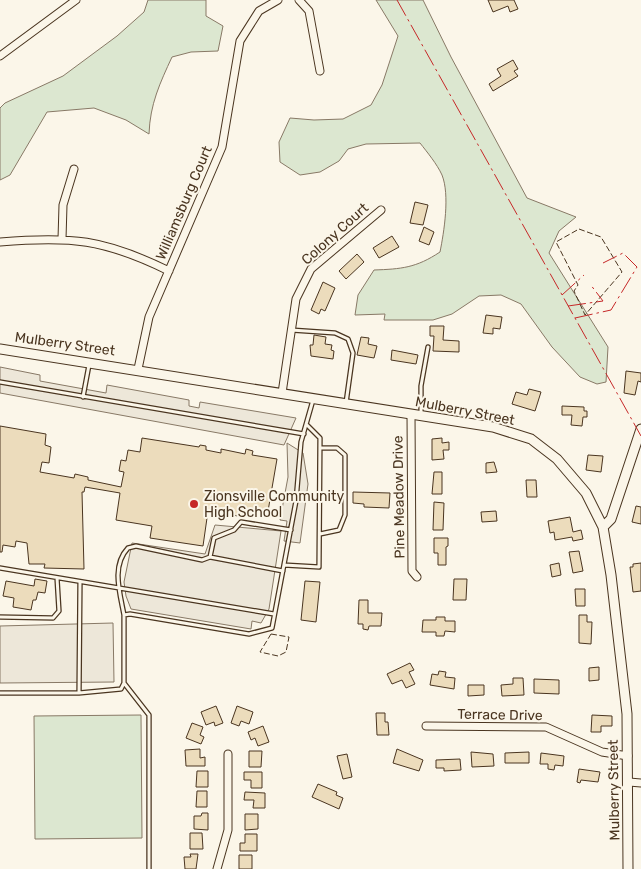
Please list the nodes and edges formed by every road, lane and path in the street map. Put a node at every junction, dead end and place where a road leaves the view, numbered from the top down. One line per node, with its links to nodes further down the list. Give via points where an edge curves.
1 (76, 0): 4 (street)
2 (278, 0): 10 (street, Williamsburg Court, via 259,12 240,41 222,147)
3 (300, 0): 5 (street, via 309,11)
4 (0, 56)
5 (320, 71)
6 (74, 169): 8 (street, via 64,200)
7 (380, 210): 11 (street, Colony Court, via 311,269 296,299)
8 (62, 239): 9 (street); 10 (street, via 112,247)
9 (0, 242)
10 (169, 271): 15 (street, Williamsburg Court, via 149,317)
11 (292, 330): 17 (street, Colony Court); 20 (lane, via 334,333 348,339 353,353)
12 (428, 347): 22 (lane, via 421,386)
13 (0, 348): 14 (street, Mulberry Street)
14 (89, 362): 15 (street, Mulberry Street); 18 (lane)
15 (138, 369): 17 (street, Mulberry Street)
16 (0, 382): 18 (lane)
17 (282, 393): 19 (street, Mulberry Street)
18 (83, 397): 25 (lane)
19 (314, 398): 20 (street, Mulberry Street); 23 (lane)
20 (346, 404): 21 (street, Mulberry Street)
21 (411, 414): 22 (street, Mulberry Street); 34 (street, Pine Meadow Drive, via 412,571)
22 (421, 416): 27 (street, Mulberry Street, via 493,427 530,439 558,459 579,482)
23 (307, 425): 25 (lane); 26 (lane, via 320,438)
24 (641, 430): 27 (street, via 611,519)
25 (304, 434): 28 (lane)
26 (320, 448): 29 (lane); 29 (lane, via 337,448 345,455 346,515 339,530)
27 (603, 527): 46 (street, Mulberry Street, via 623,673)
28 (290, 530): 30 (lane, via 241,522 234,530 214,538); 31 (lane)
29 (320, 534): 31 (lane, via 319,567)
30 (210, 557): 33 (lane); 37 (lane, via 202,560 136,546 128,548 120,558)
31 (284, 564): 33 (lane)
32 (0, 568): 35 (lane)
33 (283, 571): 38 (lane)
34 (417, 577)
35 (58, 578): 36 (lane); 40 (lane, via 59,611 53,618)
36 (80, 582): 37 (lane); 43 (lane)
37 (118, 588): 38 (lane); 39 (lane)
38 (274, 614): 39 (lane, via 272,628 249,634)
39 (124, 615): 41 (lane)
40 (0, 617)
41 (124, 683): 43 (lane, via 121,689); 49 (lane, via 149,715)
42 (0, 693): 43 (lane)
43 (79, 693)
44 (426, 726): 46 (street, Terrace Drive, via 546,727 602,752)
45 (228, 754): 50 (street, via 228,830)
46 (628, 756): 47 (street, Mulberry Street)
47 (628, 782): 48 (street); 51 (street, Mulberry Street)
48 (641, 783)
49 (149, 869)
50 (217, 869)
51 (628, 869)

